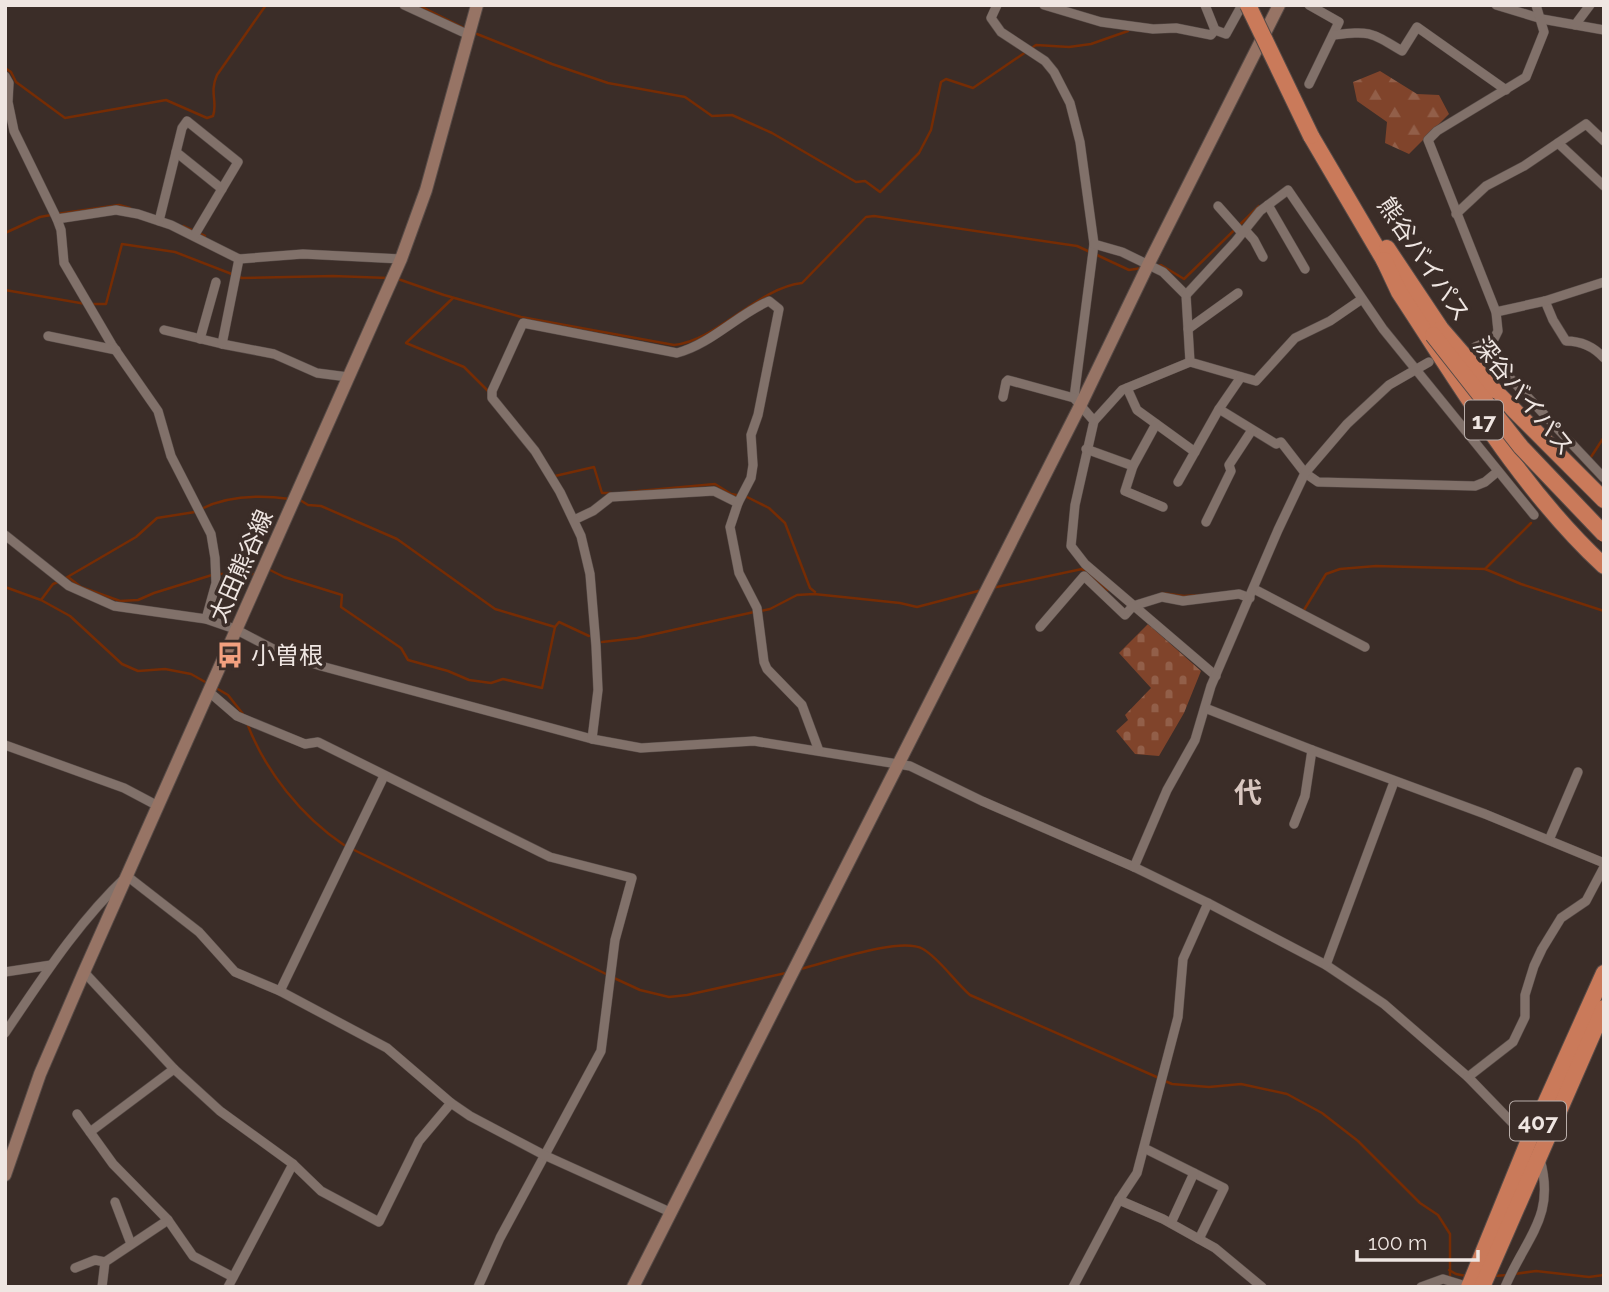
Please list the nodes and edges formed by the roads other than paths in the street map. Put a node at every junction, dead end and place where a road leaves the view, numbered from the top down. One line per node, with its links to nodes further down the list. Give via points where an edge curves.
1 (404, 5): 18 (street)
2 (477, 5): 18 (street, 太田熊谷線)
3 (997, 5): 36 (street, via 991,18 1002,32 1045,61 1070,103)
4 (1044, 5): 16 (street, via 1127,26 1211,35)
5 (1205, 5): 16 (street)
6 (1241, 5): 16 (street, via 1226,34)
7 (1248, 5): 23 (highway, 熊谷バイパス / 17, bridge)
8 (1259, 5): 23 (highway, 熊谷バイパス / 17)
9 (1279, 5): 41 (street)
10 (1309, 5): 19 (street, via 1339,22)
11 (1496, 5): 14 (street)
12 (1536, 5): 14 (street)
13 (1590, 5): 15 (street)
14 (1542, 19): 15 (street); 22 (street, via 1544,32 1526,77)
15 (1575, 25): 17 (street)
16 (1215, 30)
17 (1604, 30)
18 (470, 35): 39 (street, 太田熊谷線)
19 (1333, 35): 21 (street); 22 (street, via 1373,33 1402,51 1417,27)
20 (5, 76): 32 (street, via 14,131)
21 (1309, 84)
22 (1506, 90): 31 (street, via 1428,140)
23 (1315, 134): 40 (highway, 熊谷バイパス / 17); 52 (highway, 熊谷バイパス / 17)
24 (1604, 141): 25 (street, via 1586,124)
25 (1558, 144): 27 (street); 31 (street, via 1486,186)
26 (176, 152): 28 (street); 28 (street, via 187,121 238,162); 33 (street)
27 (1604, 186)
28 (222, 189): 35 (street)
29 (1268, 205): 34 (street); 42 (street); 47 (street, via 1288,190)
30 (1217, 206): 34 (street)
31 (1456, 214): 49 (street)
32 (55, 216): 33 (street, via 116,210); 56 (street, via 64,263)
33 (159, 221): 35 (street)
34 (1243, 231): 37 (street); 46 (street)
35 (194, 236): 38 (street)
36 (1094, 246): 41 (street); 65 (street)
37 (1263, 257)
38 (239, 259): 39 (street, via 303,254); 55 (street)
39 (401, 260): 61 (street, 太田熊谷線)
40 (1384, 260): 52 (highway, 熊谷バイパス / 17); 86 (highway, 17, via 1398,292 1520,473)
41 (1152, 266): 46 (street); 65 (street)
42 (1305, 269)
43 (215, 282): 54 (street)
44 (1604, 282): 48 (street)
45 (1238, 293): 50 (street)
46 (1185, 295): 50 (street)
47 (1362, 299): 60 (street); 62 (street, via 1295,338 1256,381)
48 (1545, 301): 49 (street); 57 (street, via 1566,341 1587,345)
49 (1496, 312): 75 (street, via 1494,339 1479,345)
50 (1188, 329): 58 (street)
51 (164, 330): 54 (street)
52 (1437, 332): 77 (highway, 熊谷バイパス / 17, bridge); 82 (highway, 深谷バイパス / 17, bridge, via 1528,440); 84 (highway, 深谷バイパス / 17, bridge, via 1521,447)
53 (48, 336): 56 (street)
54 (200, 339): 55 (street)
55 (222, 344): 61 (street, via 274,354 317,373)
56 (116, 350): 89 (street, via 158,411 172,456 211,534 216,580)
57 (1604, 358)
58 (1190, 362): 62 (street); 63 (street)
59 (1429, 362): 60 (street)
60 (1415, 368): 73 (street); 74 (street, via 1347,424)
61 (348, 377): 91 (street, 太田熊谷線)
62 (1241, 377): 66 (street)
63 (1127, 388): 67 (street); 68 (street, via 1137,410)
64 (1003, 397): 65 (street, via 1008,380)
65 (1077, 401): 67 (street); 100 (street)
66 (1219, 408): 69 (street); 71 (street)
67 (1094, 421): 70 (street)
68 (1156, 424): 71 (street); 72 (street)
69 (1252, 430): 74 (street, via 1276,444 1281,442); 83 (street, via 1228,465 1230,471)
70 (1086, 449): 72 (street); 88 (street, via 1072,546 1085,564)
71 (1195, 452): 76 (street)
72 (1133, 466): 79 (street, via 1125,491)
73 (1497, 471): 74 (street, via 1475,486 1318,482); 80 (street)
74 (1306, 473): 87 (street)
75 (1604, 478)
76 (1178, 482)
77 (1604, 500)
78 (739, 502): 81 (street, via 714,491 611,497); 81 (street, via 751,478 751,435 779,309 769,301 692,349 677,352 523,323 492,395 535,451); 99 (street, via 730,527 739,573 757,611 764,662 802,705)
79 (1163, 507)
80 (1534, 515)
81 (574, 520): 96 (street, via 590,574 597,646)
82 (1604, 520)
83 (1206, 522)
84 (1604, 534)
85 (5, 536): 89 (street, via 87,596 114,606)
86 (1604, 566)
87 (1253, 592): 88 (street, via 1183,601 1162,597); 92 (street); 93 (street)
88 (1133, 606): 90 (street, via 1125,615 1084,576); 93 (street)
89 (206, 619): 91 (street)
90 (1040, 626)
91 (235, 629): 94 (street, 太田熊谷線); 96 (street, via 321,666)
92 (1365, 647)
93 (1216, 676): 95 (street)
94 (209, 687): 102 (street, via 237,716 304,744 318,742); 104 (street, 太田熊谷線)
95 (1205, 708): 98 (street); 108 (street, via 1195,740)
96 (593, 739): 99 (street, via 640,748 754,741)
97 (5, 745): 104 (street, via 124,788)
98 (1312, 750): 103 (street); 105 (street, via 1305,796)
99 (820, 751): 100 (street)
100 (897, 766): 108 (street, via 934,776); 133 (street)
101 (1578, 772): 106 (street)
102 (384, 776): 116 (street); 126 (street, via 550,857 632,878 615,940 601,1051)
103 (1394, 782): 106 (street); 112 (street)
104 (158, 806): 109 (street, 太田熊谷線)
105 (1294, 824)
106 (1549, 840): 107 (street)
107 (1604, 865): 120 (street, via 1586,901 1561,918 1542,949 1525,995 1525,1017 1513,1042)
108 (1133, 867): 110 (street)
109 (127, 876): 111 (street, via 98,903); 114 (street, 太田熊谷線); 116 (street, via 199,932 235,972)
110 (1208, 903): 112 (street); 125 (street, via 1183,959 1178,1017)
111 (51, 965): 113 (street); 118 (street)
112 (1326, 965): 120 (street, via 1384,1004)
113 (5, 972)
114 (84, 972): 119 (street); 130 (street, 太田熊谷線, via 40,1074)
115 (1604, 973): 124 (highway, 407)
116 (280, 991): 121 (street, via 387,1048)
117 (1604, 1009): 127 (highway, 407)
118 (5, 1033)
119 (174, 1069): 123 (street); 128 (street, via 220,1111)
120 (1468, 1077): 124 (street)
121 (451, 1103): 126 (street); 128 (street, via 419,1142 380,1222 321,1191)
122 (77, 1114): 123 (street)
123 (90, 1132): 134 (street, via 113,1164)
124 (1529, 1140): 127 (street); 141 (highway, 407)
125 (1144, 1147): 129 (street); 131 (street, via 1137,1173)
126 (544, 1155): 133 (street); 145 (street)
127 (1539, 1156): 141 (highway, 407); 142 (street, via 1545,1174 1542,1217)
128 (293, 1164): 140 (street)
129 (1194, 1174): 135 (street); 136 (street, via 1224,1188)
130 (5, 1175)
131 (1119, 1200): 135 (street); 147 (street)
132 (115, 1202): 137 (street)
133 (670, 1212): 146 (street)
134 (167, 1220): 137 (street); 140 (street, via 193,1256)
135 (1171, 1223): 136 (street)
136 (1199, 1239): 148 (street)
137 (131, 1244): 138 (street)
138 (105, 1262): 139 (street, via 95,1260); 143 (street)
139 (75, 1268)
140 (233, 1277): 144 (street)
141 (1475, 1281): 142 (street); 149 (street, via 1437,1279)
142 (1507, 1284)
143 (102, 1287)
144 (228, 1287)
145 (478, 1287)
146 (633, 1287)
147 (1073, 1287)
148 (1262, 1287)
149 (1421, 1287)

